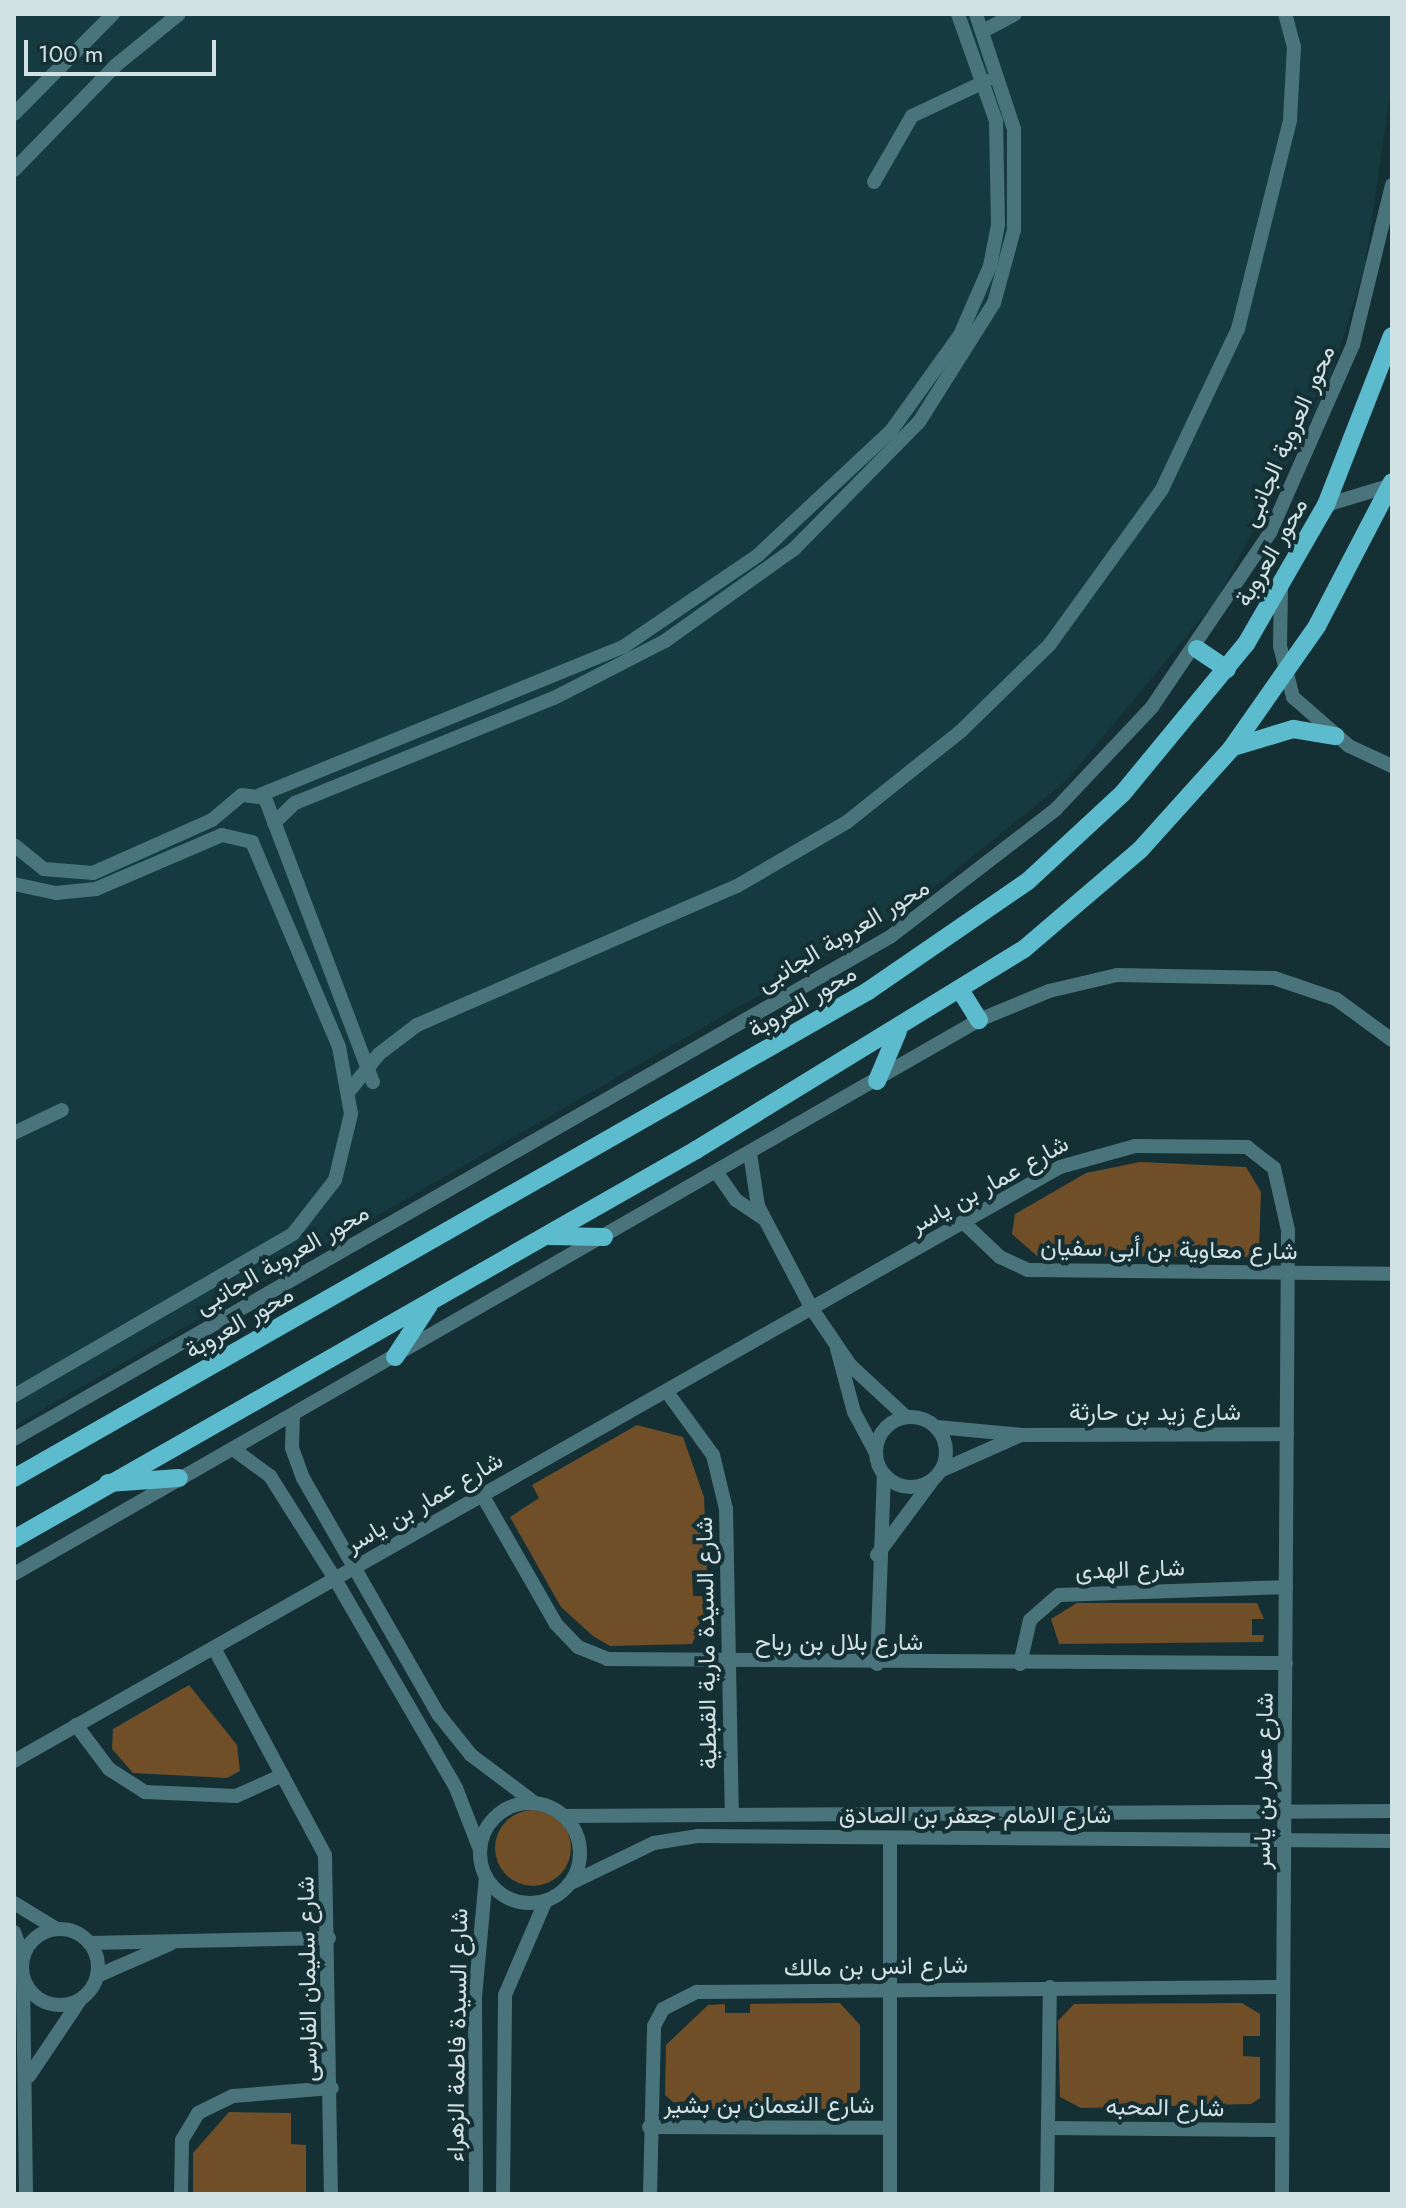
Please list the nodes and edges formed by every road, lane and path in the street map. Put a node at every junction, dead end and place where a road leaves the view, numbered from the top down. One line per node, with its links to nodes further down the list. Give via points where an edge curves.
1 (113, 14): 11 (street)
2 (179, 14): 12 (street, via 115,66)
3 (958, 14): 8 (street)
4 (976, 14): 7 (street)
5 (1015, 14): 7 (street)
6 (1285, 14): 37 (street, via 1294,59 1290,120 1238,329 1162,489 1050,644 899,784 793,855 659,921 467,999 417,1025)
7 (985, 30): 9 (street)
8 (986, 81): 10 (street); 13 (street, via 912,116)
9 (1008, 98): 10 (street); 19 (street, via 1017,209 994,303 919,422)
10 (992, 102): 18 (street, via 1000,204 990,266 972,311 891,431)
11 (14, 114)
12 (14, 170)
13 (874, 182)
14 (1392, 185): 21 (street, محور العروبة الجانبى, via 1372,281 1330,407 1270,533)
15 (1392, 336): 17 (main road, محور العروبة)
16 (1392, 484): 17 (street); 23 (main road)
17 (1326, 505): 20 (main road, محور العروبة)
18 (803, 517): 19 (street); 28 (street, via 722,583 623,647)
19 (816, 530): 29 (street, via 740,591 639,656 295,803)
20 (1281, 587): 22 (main road, محور العروبة); 23 (street)
21 (1197, 649): 22 (main road); 62 (street, محور العروبة الجانبى, via 1056,809 890,937)
22 (1227, 669): 67 (main road, محور العروبة, via 1076,838 923,957)
23 (1284, 678): 24 (street, via 1305,713); 25 (main road)
24 (1335, 736): 25 (main road, via 1293,729); 26 (street)
25 (1231, 749): 32 (main road, via 1084,901)
26 (1384, 765): 27 (street)
27 (1392, 779)
28 (260, 795): 29 (street); 30 (street, via 242,795 212,820 93,873 44,869)
29 (274, 823): 37 (street)
30 (14, 845)
31 (14, 884): 40 (street, via 56,893 96,889 222,835 252,842 328,1020)
32 (962, 993): 33 (main road); 35 (main road)
33 (979, 1020): 34 (street, via 1093,979 1224,974 1301,984); 38 (street)
34 (1385, 1023): 36 (street)
35 (898, 1031): 38 (main road); 47 (main road)
36 (1392, 1040)
37 (367, 1065): 39 (street); 40 (street)
38 (877, 1081): 43 (street)
39 (373, 1082)
40 (350, 1090): 56 (street, via 341,1165 293,1234)
41 (62, 1110): 42 (street)
42 (14, 1133)
43 (750, 1153): 44 (street); 45 (street)
44 (717, 1173): 45 (street, via 736,1200); 48 (street)
45 (764, 1219): 52 (street)
46 (963, 1222): 49 (street, شارع معاوية بن أبى سفيان, via 1000,1257 1028,1270); 49 (street, شارع عمار بن ياسر, via 1097,1152 1236,1144 1274,1168 1285,1202); 52 (street, شارع عمار بن ياسر)
47 (546, 1236): 48 (main road); 51 (main road)
48 (604, 1237): 54 (street)
49 (1290, 1272): 50 (street, شارع معاوية بن أبى سفيان); 60 (street, شارع عمار بن ياسر)
50 (1392, 1274)
51 (431, 1301): 54 (main road); 69 (main road)
52 (812, 1309): 53 (street); 55 (street, شارع عمار بن ياسر)
53 (836, 1345): 58 (street); 64 (street, via 850,1401)
54 (395, 1357): 57 (street)
55 (667, 1392): 70 (street, شارع عمار بن ياسر); 79 (street, شارع السيدة مارية القبطية, via 702,1434 719,1472)
56 (14, 1396)
57 (293, 1417): 63 (street); 73 (street, via 296,1463)
58 (906, 1417): 59 (street); 64 (street, via 884,1429)
59 (937, 1427): 61 (street, شارع زيد بن حارثة); 66 (street, via 946,1443)
60 (1287, 1434): 61 (street, شارع زيد بن حارثة); 76 (street, شارع عمار بن ياسر)
61 (1023, 1435): 66 (street, شارع زيد بن حارثة)
62 (14, 1439)
63 (233, 1449): 68 (street); 75 (street, via 270,1476)
64 (876, 1453): 65 (street)
65 (884, 1474): 66 (street, via 907,1487); 72 (street)
66 (937, 1475): 72 (street, شارع زيد بن حارثة)
67 (14, 1478)
68 (179, 1478): 69 (main road); 74 (street)
69 (106, 1483): 71 (main road)
70 (481, 1493): 73 (street, شارع عمار بن ياسر); 79 (street, شارع بلال بن رباح, via 556,1624 578,1647 607,1659)
71 (18, 1532)
72 (877, 1555): 80 (street)
73 (357, 1565): 75 (street, شارع عمار بن ياسر); 85 (street, via 454,1736)
74 (14, 1574)
75 (335, 1579): 77 (street, شارع عمار بن ياسر); 93 (street, via 456,1788)
76 (1286, 1587): 78 (street, شارع عمار بن ياسر); 81 (street, شارع الهدى, via 1059,1595 1030,1620)
77 (214, 1648): 82 (street, شارع عمار بن ياسر); 84 (street, شارع سليمان الفارسى)
78 (1286, 1663): 81 (street, شارع بلال بن رباح); 86 (street, شارع عمار بن ياسر)
79 (730, 1664): 80 (street, شارع بلال بن رباح); 88 (street, شارع السيدة مارية القبطية)
80 (877, 1664): 81 (street, شارع بلال بن رباح)
81 (1020, 1664)
82 (76, 1725): 83 (street, شارع عمار بن ياسر); 84 (street, via 109,1769 145,1792 236,1796)
83 (14, 1761)
84 (283, 1775): 100 (street, شارع سليمان الفارسى, via 325,1855)
85 (535, 1803): 89 (street); 93 (street, via 497,1815)
86 (1284, 1811): 87 (street, شارع الامام جعفر بن الصادق); 88 (street, شارع الامام جعفر بن الصادق); 90 (street, شارع عمار بن ياسر)
87 (1392, 1811)
88 (732, 1813): 89 (street, شارع الامام جعفر بن الصادق)
89 (564, 1816): 95 (street, via 579,1841)
90 (1284, 1835): 91 (street, شارع الامام جعفر بن الصادق); 92 (street, شارع الامام جعفر بن الصادق); 108 (street, شارع عمار بن ياسر)
91 (890, 1838): 95 (street, شارع الامام جعفر بن الصادق, via 673,1838); 106 (street)
92 (1392, 1841)
93 (480, 1850): 94 (street)
94 (486, 1877): 96 (street, via 512,1899); 119 (street, شارع السيدة فاطمة الزهراء, via 475,1997)
95 (569, 1884): 96 (street)
96 (546, 1900): 120 (street, شارع السيدة فاطمة الزهراء, via 505,1995)
97 (14, 1903): 98 (street)
98 (57, 1929): 101 (street); 103 (street, via 39,1935)
99 (14, 1932): 103 (street)
100 (329, 1938): 102 (street); 111 (street, شارع سليمان الفارسى)
101 (89, 1943): 102 (street); 105 (street)
102 (170, 1944): 105 (street)
103 (23, 1957): 104 (street)
104 (23, 1976): 109 (street, via 41,2000 61,2005); 110 (street)
105 (97, 1976): 109 (street)
106 (889, 1987): 107 (street, شارع انس بن مالك); 112 (street, شارع انس بن مالك, via 697,1992 676,1999 654,2026); 113 (street)
107 (1050, 1987): 108 (street, شارع انس بن مالك); 114 (street)
108 (1282, 1987): 115 (street, شارع عمار بن ياسر)
109 (80, 1999): 110 (street)
110 (29, 2076): 116 (street)
111 (332, 2088): 117 (street, via 233,2096 198,2113 182,2140); 118 (street, شارع سليمان الفارسى)
112 (649, 2127): 113 (street, شارع النعمان بن بشير); 121 (street, شارع انس بن مالك)
113 (889, 2128): 122 (street)
114 (1048, 2128): 115 (street, شارع المحبه); 123 (street)
115 (1281, 2130): 124 (street, شارع عمار بن ياسر)
116 (26, 2194)
117 (181, 2194)
118 (331, 2194)
119 (476, 2194)
120 (503, 2194)
121 (650, 2194)
122 (890, 2194)
123 (1047, 2194)
124 (1282, 2194)

